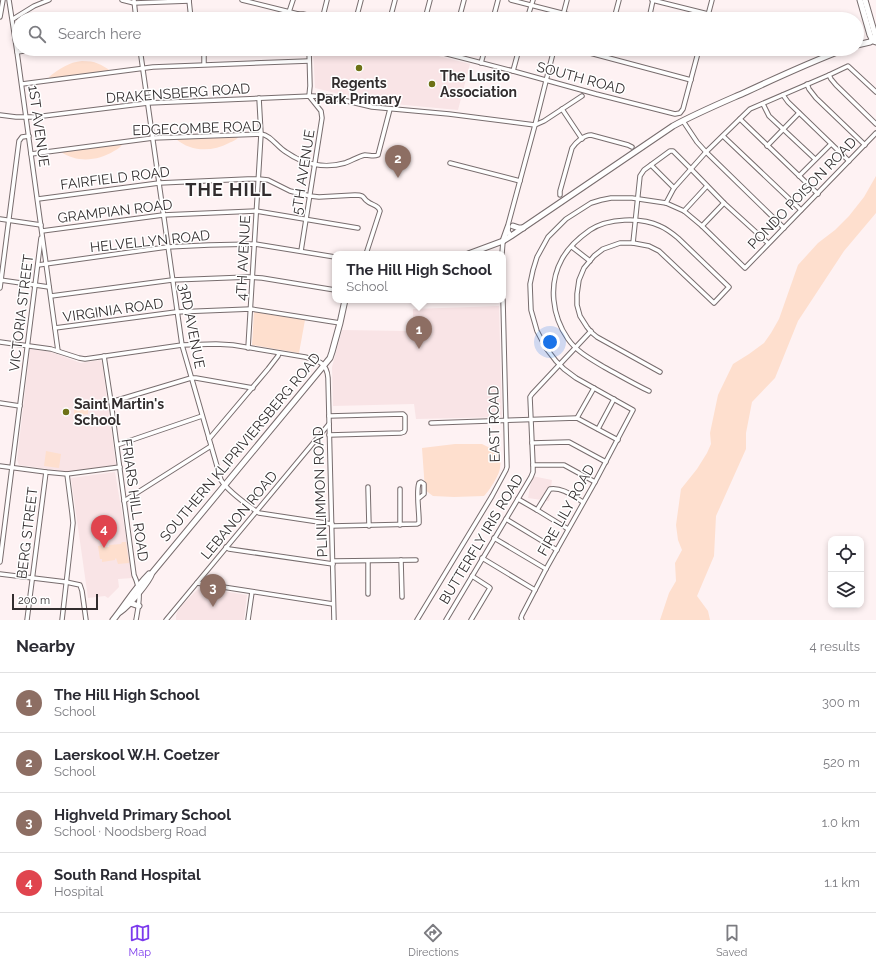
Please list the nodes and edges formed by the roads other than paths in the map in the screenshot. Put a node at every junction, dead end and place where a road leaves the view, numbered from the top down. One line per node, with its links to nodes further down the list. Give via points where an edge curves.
1 (2, 0): 44 (street)
2 (9, 0): 45 (street, 1ST AVENUE)
3 (49, 0): 25 (street)
4 (122, 0): 22 (street)
5 (189, 0): 22 (street); 27 (street)
6 (242, 0): 23 (street)
7 (293, 0): 28 (street)
8 (327, 0): 29 (street)
9 (361, 0): 30 (street)
10 (395, 0): 31 (street)
11 (430, 0): 32 (street)
12 (464, 0): 33 (street)
13 (498, 0): 34 (street)
14 (511, 0): 24 (street)
15 (532, 0): 24 (street)
16 (567, 0): 37 (street)
17 (619, 0): 38 (street)
18 (653, 0): 39 (street); 40 (street)
19 (712, 0): 41 (street)
20 (860, 0): 42 (street)
21 (866, 0): 48 (street)
22 (134, 2): 26 (street)
23 (258, 2): 28 (street)
24 (531, 5): 35 (street); 36 (street)
25 (24, 12)
26 (135, 12)
27 (190, 12)
28 (289, 12)
29 (324, 12)
30 (358, 12)
31 (392, 12)
32 (427, 12)
33 (460, 12)
34 (495, 12)
35 (529, 12)
36 (557, 12)
37 (564, 12)
38 (616, 12)
39 (650, 12)
40 (700, 12)
41 (709, 12)
42 (863, 12)
43 (864, 14): 46 (street)
44 (0, 17)
45 (12, 19)
46 (869, 31): 47 (street); 48 (street)
47 (864, 40)
48 (875, 40): 49 (street)
49 (864, 43)
50 (18, 56): 69 (street, 1ST AVENUE)
51 (141, 56): 64 (street, 3RD AVENUE)
52 (204, 56): 63 (street)
53 (309, 56): 61 (street)
54 (453, 56): 62 (street, SOUTH ROAD)
55 (483, 56): 62 (street)
56 (517, 56): 65 (street)
57 (552, 56): 68 (street)
58 (601, 56): 67 (street)
59 (697, 56): 67 (street)
60 (828, 56): 86 (street)
61 (309, 61): 63 (street); 71 (street)
62 (481, 63): 65 (street, SOUTH ROAD)
63 (204, 64): 64 (street)
64 (143, 68): 69 (street); 78 (street, 3RD AVENUE)
65 (513, 71): 68 (street, SOUTH ROAD)
66 (829, 76): 70 (street); 72 (street, via 848,66); 87 (street)
67 (691, 80): 68 (street, SOUTH ROAD, via 683,109 675,114)
68 (547, 81): 88 (street)
69 (22, 84): 84 (street, 1ST AVENUE)
70 (807, 84): 73 (street); 97 (street, via 816,98)
71 (310, 88): 74 (street, via 305,93); 76 (street)
72 (876, 92)
73 (783, 95): 79 (street); 82 (street)
74 (295, 96): 76 (street, DRAKENSBERG ROAD); 77 (street, DRAKENSBERG ROAD)
75 (582, 96): 81 (street)
76 (311, 97): 80 (street, via 330,97); 105 (street, 5TH AVENUE, via 322,114)
77 (260, 98): 78 (street, DRAKENSBERG ROAD); 91 (street, 4TH AVENUE)
78 (148, 103): 84 (street, DRAKENSBERG ROAD); 94 (street, 3RD AVENUE)
79 (763, 104): 85 (street, via 750,109); 89 (street, via 769,116)
80 (390, 109): 88 (street); 105 (street, EDGECOMBE ROAD, via 378,155 365,155 339,164)
81 (562, 109): 88 (street); 95 (street)
82 (799, 113): 89 (street); 96 (street)
83 (0, 115): 84 (street, DRAKENSBERG ROAD)
84 (26, 118): 92 (street, 1ST AVENUE)
85 (740, 119): 93 (street); 98 (street)
86 (683, 121): 100 (street); 133 (street)
87 (876, 124)
88 (535, 125): 110 (street)
89 (783, 129): 98 (street); 102 (street)
90 (876, 133): 97 (street, PONDO POISON ROAD)
91 (261, 134): 94 (street, EDGECOMBE ROAD); 105 (street, EDGECOMBE ROAD, via 294,157); 109 (street, 4TH AVENUE)
92 (29, 136): 101 (street, 1ST AVENUE); 127 (street, via 22,137 19,141)
93 (723, 136): 100 (street); 121 (street)
94 (153, 138): 101 (street, EDGECOMBE ROAD); 111 (street, 3RD AVENUE)
95 (582, 139): 99 (street, via 590,135); 115 (street, via 572,148)
96 (831, 144): 102 (street); 103 (street)
97 (865, 145): 103 (street, PONDO POISON ROAD)
98 (767, 146): 108 (street)
99 (632, 147)
100 (706, 152): 107 (street); 134 (street)
101 (31, 154): 118 (street, 1ST AVENUE)
102 (815, 160): 108 (street)
103 (849, 161): 114 (street, PONDO POISON ROAD)
104 (450, 162): 110 (street)
105 (315, 165): 116 (street, 5TH AVENUE)
106 (651, 165): 107 (street, via 670,151); 113 (street); 117 (street, via 640,176)
107 (691, 169): 112 (street); 113 (street)
108 (799, 176): 114 (street)
109 (259, 179): 111 (street, FAIRFIELD ROAD); 116 (street, FAIRFIELD ROAD); 122 (street, 4TH AVENUE)
110 (520, 181): 130 (street)
111 (159, 183): 118 (street, FAIRFIELD ROAD); 124 (street, 3RD AVENUE)
112 (707, 186): 120 (street); 123 (street)
113 (674, 188): 119 (street)
114 (818, 194): 121 (street, PONDO POISON ROAD)
115 (560, 195)
116 (310, 196): 126 (street, 5TH AVENUE); 144 (street, FAIRFIELD ROAD, via 355,195 378,207 380,211)
117 (637, 198): 119 (street); 128 (street); 174 (street, via 611,198 591,204 566,219 542,246 530,284 531,310 537,331)
118 (38, 199): 129 (street, 1ST AVENUE)
119 (666, 203): 123 (street)
120 (724, 203): 131 (street); 140 (street)
121 (801, 210): 134 (street, PONDO POISON ROAD)
122 (256, 211): 124 (street, GRAMPIAN ROAD); 126 (street, GRAMPIAN ROAD); 139 (street, 4TH AVENUE)
123 (684, 211): 131 (street)
124 (163, 215): 135 (street, GRAMPIAN ROAD); 142 (street, 3RD AVENUE)
125 (0, 219): 127 (street)
126 (306, 219): 132 (street, GRAMPIAN ROAD); 143 (street, 5TH AVENUE)
127 (8, 221): 129 (street); 152 (street)
128 (635, 221): 138 (street); 138 (street, via 647,222 670,232 729,287 714,303 659,251); 141 (street, via 608,223 591,230)
129 (41, 225): 135 (street, 1ST AVENUE)
130 (510, 226): 133 (street); 136 (street); 137 (street)
131 (702, 226): 140 (street, PONDO POISON ROAD, via 745,268)
132 (358, 228)
133 (523, 228): 136 (street)
134 (784, 228): 140 (street, PONDO POISON ROAD)
135 (42, 232): 149 (street, VICTORIA STREET); 150 (street, 1ST AVENUE)
136 (513, 235): 137 (street)
137 (503, 241): 145 (street); 146 (street)
138 (633, 243): 148 (street, via 620,243 603,249)
139 (255, 244): 142 (street, HELVELLYN ROAD); 143 (street, HELVELLYN ROAD); 151 (street, 4TH AVENUE)
140 (768, 244)
141 (572, 246): 148 (street); 169 (street, via 562,258 553,291 556,316 568,340)
142 (167, 247): 150 (street, HELVELLYN ROAD); 153 (street, 3RD AVENUE)
143 (301, 251): 147 (street, HELVELLYN ROAD)
144 (367, 251)
145 (476, 251)
146 (502, 251)
147 (332, 256)
148 (590, 261): 165 (street, via 579,280 577,305 580,316)
149 (38, 264): 150 (street, HELVELLYN ROAD); 154 (street, VICTORIA STREET)
150 (46, 264): 155 (street, 1ST AVENUE)
151 (252, 277): 153 (street); 157 (street); 161 (street, 4TH AVENUE)
152 (0, 280): 154 (street); 156 (street)
153 (172, 280): 158 (street); 162 (street, 3RD AVENUE)
154 (35, 286): 155 (street); 168 (street, VICTORIA STREET)
155 (49, 287): 158 (street, 1ST AVENUE)
156 (0, 288)
157 (332, 290)
158 (51, 296): 164 (street, 1ST AVENUE)
159 (345, 303): 163 (street, SOUTHERN KLIPRIVIERSBERG ROAD)
160 (503, 303): 189 (street, EAST ROAD)
161 (251, 309): 162 (street, VIRGINIA ROAD); 163 (street, VIRGINIA ROAD); 170 (street, 4TH AVENUE)
162 (176, 312): 164 (street, VIRGINIA ROAD); 167 (street, 3RD AVENUE)
163 (340, 323): 175 (street, SOUTHERN KLIPRIVIERSBERG ROAD, via 331,356)
164 (55, 328): 171 (street, 1ST AVENUE)
165 (591, 331): 169 (street, BUTTERFLY IRIS ROAD); 176 (street, via 597,337)
166 (0, 342): 168 (street)
167 (182, 345): 170 (street, via 216,344); 173 (street); 177 (street, 3RD AVENUE)
168 (28, 346): 171 (street); 184 (street, VICTORIA STREET)
169 (575, 347): 174 (street, BUTTERFLY IRIS ROAD); 180 (street, via 583,355)
170 (248, 348): 172 (street)
171 (58, 351): 173 (street, via 84,359)
172 (279, 353): 175 (street, via 316,359); 178 (street)
173 (104, 356): 182 (street, FRIARS HILL ROAD)
174 (559, 365): 179 (street); 188 (street, BUTTERFLY IRIS ROAD, via 530,397)
175 (324, 366): 186 (street, PLINLIMMON ROAD, via 328,373); 207 (street, SOUTHERN KLIPRIVIERSBERG ROAD)
176 (660, 372)
177 (191, 378): 178 (street); 182 (street); 185 (street, 3RD AVENUE)
178 (253, 388): 194 (street)
179 (594, 388): 181 (street); 187 (street)
180 (649, 391)
181 (614, 399): 192 (street); 195 (street, FIRE LILY ROAD, via 633,410)
182 (111, 402): 197 (street, FRIARS HILL ROAD)
183 (0, 403): 184 (street)
184 (20, 406): 202 (street, VICTORIA STREET)
185 (202, 416): 194 (street, 3RD AVENUE); 197 (street)
186 (329, 416): 191 (street, PLINLIMMON ROAD); 193 (street, via 403,414 405,430 401,433)
187 (577, 418): 188 (street); 192 (street)
188 (531, 419): 189 (street); 196 (street, BUTTERFLY IRIS ROAD)
189 (506, 420): 190 (street); 257 (street, EAST ROAD, via 505,473)
190 (431, 423)
191 (329, 424): 193 (street, PLINLIMMON ROAD); 215 (street, LEBANON ROAD)
192 (598, 429): 195 (street)
193 (329, 435): 217 (street, PLINLIMMON ROAD)
194 (209, 439): 198 (street, 3RD AVENUE)
195 (618, 440): 199 (street, FIRE LILY ROAD)
196 (532, 443): 199 (street, via 569,442); 200 (street, BUTTERFLY IRIS ROAD)
197 (117, 445): 203 (street, FRIARS HILL ROAD)
198 (211, 446): 207 (street, 3RD AVENUE); 212 (street)
199 (606, 462): 206 (street, FIRE LILY ROAD)
200 (533, 465): 206 (street, via 564,465); 211 (street, BUTTERFLY IRIS ROAD, via 532,477)
201 (0, 466): 202 (street)
202 (12, 467): 204 (street); 228 (street, VICTORIA STREET)
203 (120, 467): 205 (street); 212 (street, FRIARS HILL ROAD)
204 (46, 472): 205 (street); 233 (street, BERG STREET)
205 (67, 474): 236 (street, via 73,523)
206 (595, 482): 213 (street, FIRE LILY ROAD)
207 (224, 485): 215 (street, 3RD AVENUE); 235 (street, SOUTHERN KLIPRIVIERSBERG ROAD)
208 (368, 487): 219 (street)
209 (400, 489): 218 (street)
210 (418, 499): 218 (street, 3RD AVENUE, via 419,522 414,525)
211 (518, 499): 214 (street); 216 (street, BUTTERFLY IRIS ROAD)
212 (124, 501): 234 (street, FRIARS HILL ROAD)
213 (583, 502): 214 (street, via 559,488 550,488); 220 (street, FIRE LILY ROAD)
214 (537, 510): 220 (street)
215 (256, 511): 217 (street, 3RD AVENUE); 222 (street, LEBANON ROAD)
216 (506, 519): 221 (street, BUTTERFLY IRIS ROAD); 223 (street)
217 (332, 525): 219 (street, 3RD AVENUE); 229 (street, PLINLIMMON ROAD)
218 (400, 525): 219 (street, 3RD AVENUE)
219 (369, 526)
220 (568, 529): 223 (street, FIRE LILY ROAD)
221 (494, 538): 224 (street, BUTTERFLY IRIS ROAD); 230 (street)
222 (226, 547): 229 (street); 237 (street, LEBANON ROAD)
223 (557, 550): 230 (street, FIRE LILY ROAD)
224 (482, 558): 232 (street, BUTTERFLY IRIS ROAD); 238 (street)
225 (401, 560): 226 (street); 227 (street); 242 (street)
226 (416, 560)
227 (368, 561): 229 (street); 241 (street)
228 (0, 562)
229 (333, 563): 244 (street, PLINLIMMON ROAD)
230 (546, 569): 238 (street, FIRE LILY ROAD)
231 (0, 574): 233 (street)
232 (472, 576): 258 (street, BUTTERFLY IRIS ROAD); 259 (street, via 490,588)
233 (32, 578): 236 (street); 248 (street, BERG STREET)
234 (136, 578): 235 (street); 239 (street, FRIARS HILL ROAD)
235 (145, 581): 239 (street, SOUTHERN KLIPRIVIERSBERG ROAD)
236 (66, 582): 249 (street); 250 (street, via 80,585 82,588)
237 (197, 583): 240 (street); 247 (street, LEBANON ROAD)
238 (535, 590): 260 (street, FIRE LILY ROAD)
239 (137, 591): 243 (street, SOUTHERN KLIPRIVIERSBERG ROAD); 245 (street, FRIARS HILL ROAD); 246 (street, SOUTHERN KLIPRIVIERSBERG ROAD)
240 (252, 592): 244 (street); 255 (street)
241 (368, 594)
242 (402, 596)
243 (130, 603): 245 (street); 246 (street, SOUTHERN KLIPRIVIERSBERG ROAD)
244 (333, 604): 256 (street, PLINLIMMON ROAD)
245 (138, 605): 252 (street, FRIARS HILL ROAD)
246 (120, 612): 251 (street, SOUTHERN KLIPRIVIERSBERG ROAD)
247 (170, 615): 253 (street, LEBANON ROAD); 254 (street)
248 (27, 620)
249 (62, 620)
250 (86, 620)
251 (113, 620)
252 (136, 620)
253 (166, 620)
254 (173, 620)
255 (248, 620)
256 (334, 620)
257 (417, 620)
258 (446, 620)
259 (471, 620)
260 (522, 620)

